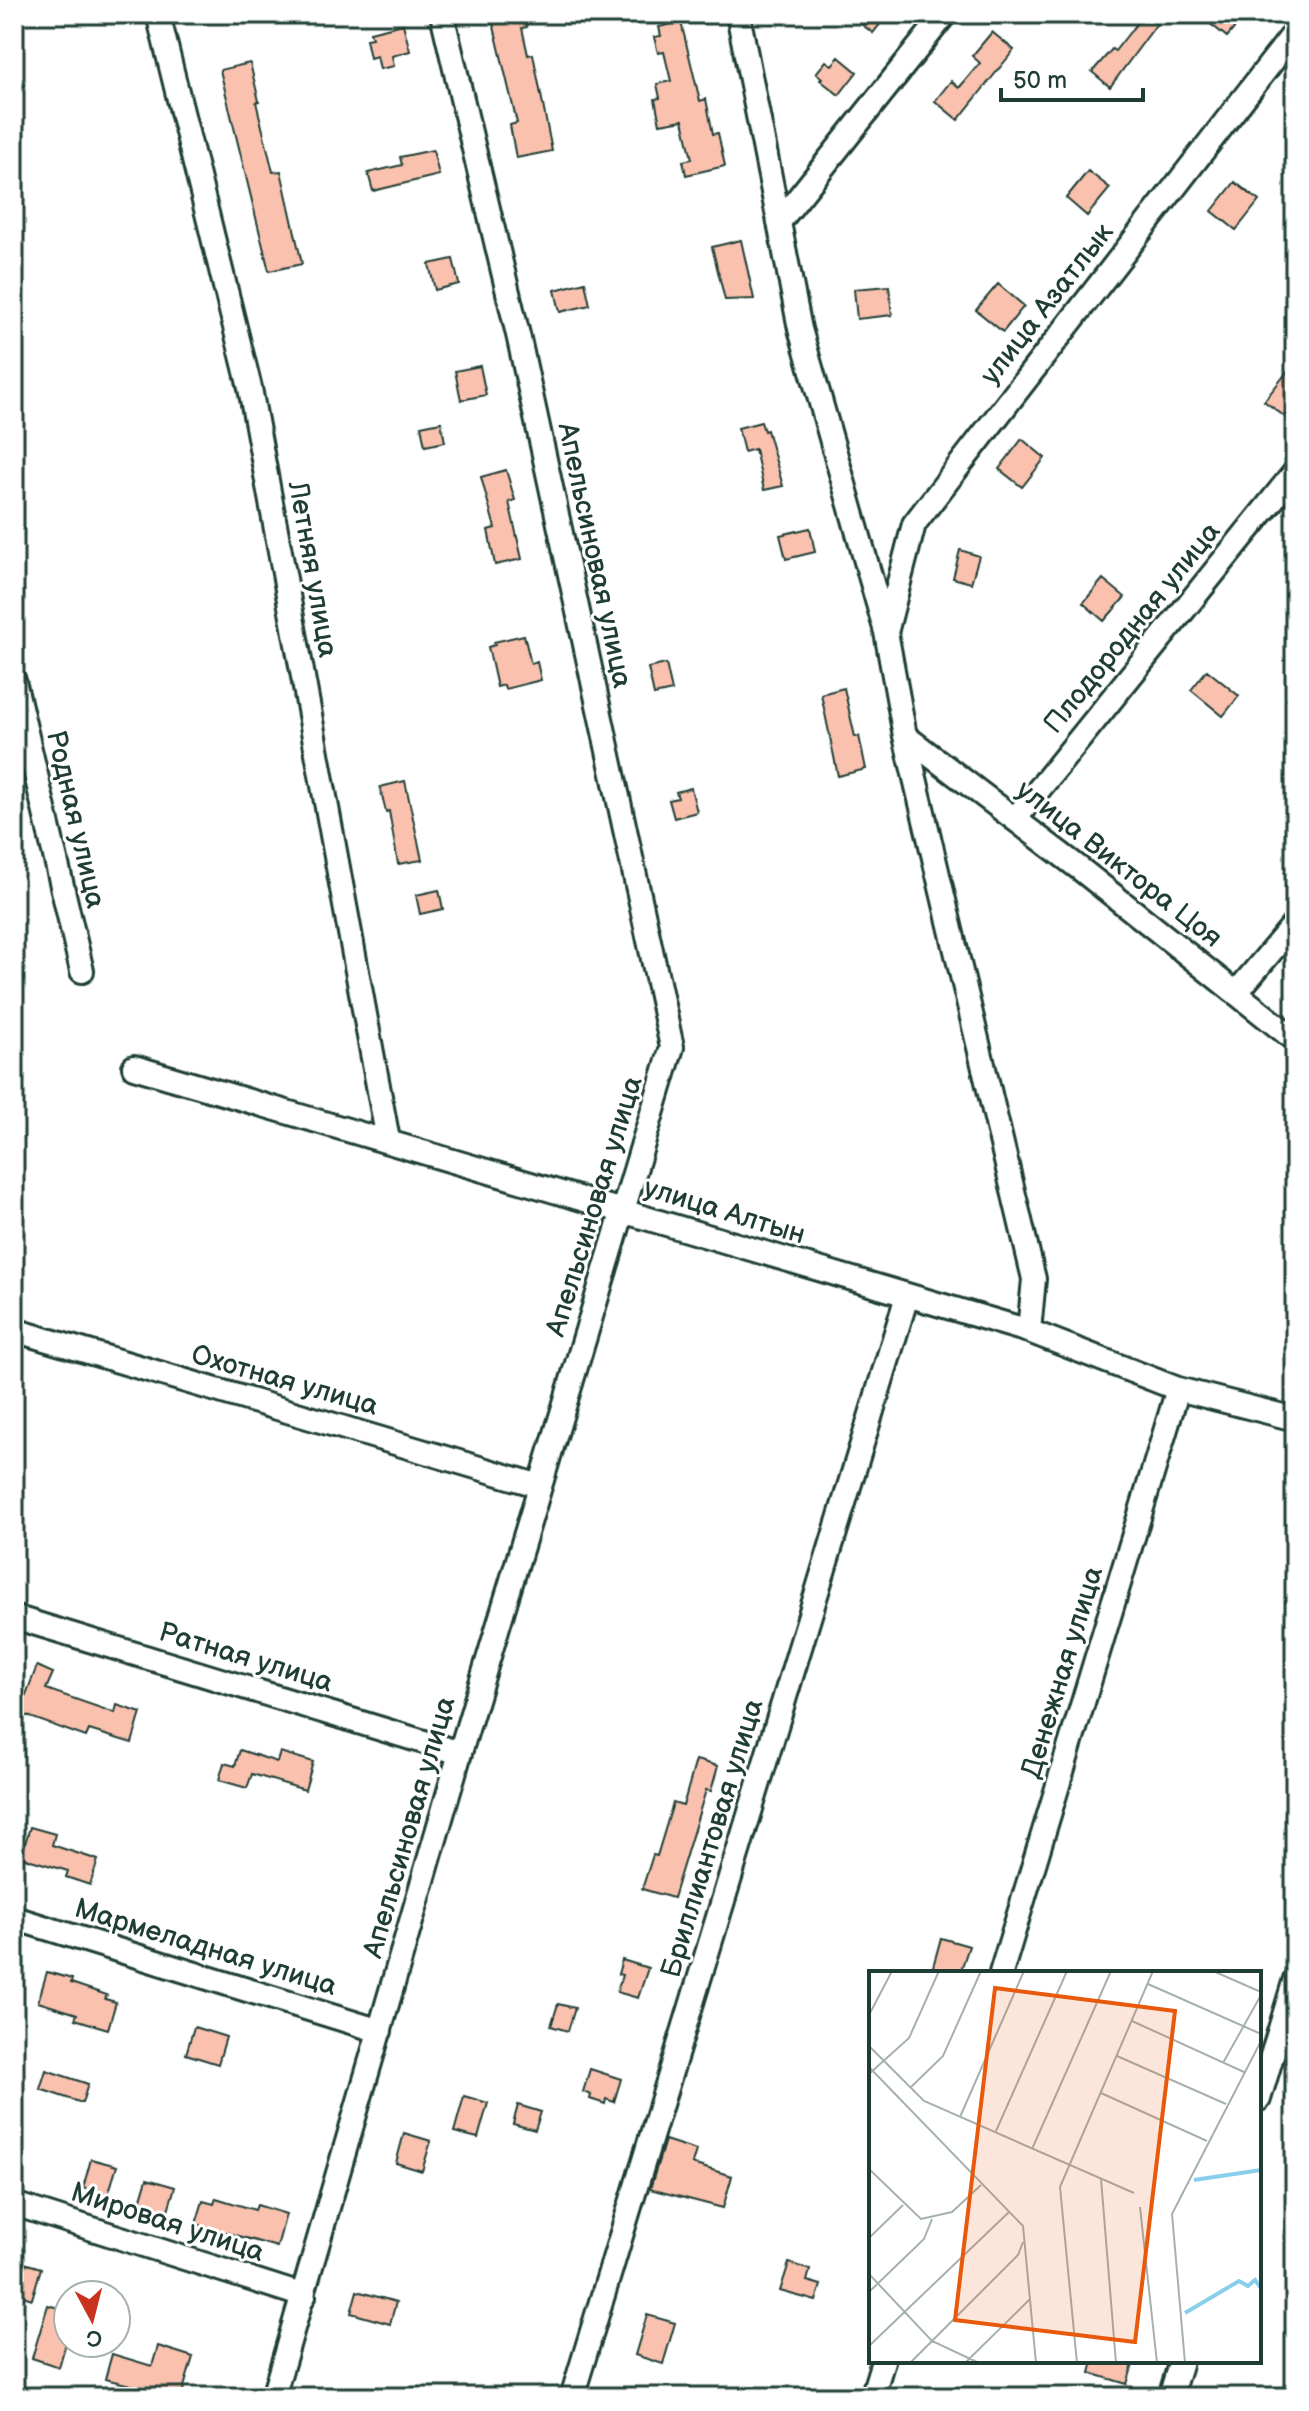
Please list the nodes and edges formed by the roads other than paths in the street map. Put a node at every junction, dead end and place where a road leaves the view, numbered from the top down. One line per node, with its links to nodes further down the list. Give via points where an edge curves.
1 (158, 14): 17 (street, Летняя улица, via 250,388)
2 (442, 14): 18 (street, Апельсиновая улица, via 519,339 672,1047)
3 (738, 14): 6 (street)
4 (945, 14): 6 (street)
5 (1295, 32): 8 (street, улица Азатлык, via 914,524)
6 (780, 221): 8 (street, via 800,329)
7 (1295, 472): 11 (street, Плодородная улица)
8 (886, 632): 10 (street)
9 (14, 681): 13 (street, Родная улица)
10 (905, 736): 11 (street, улица Виктора Цоя); 21 (street, via 1034,1279)
11 (1015, 819): 14 (street, улица Виктора Цоя)
12 (1295, 923): 14 (street)
13 (82, 971)
14 (1237, 992): 15 (street, улица Виктора Цоя)
15 (1295, 1040)
16 (134, 1067): 17 (street, улица Алтын)
17 (388, 1140): 18 (street, улица Алтын)
18 (623, 1211): 19 (street, улица Алтын); 24 (street, Апельсиновая улица)
19 (907, 1296): 21 (street, улица Алтын); 37 (street, Бриллиантовая улица)
20 (14, 1330): 24 (street, Охотная улица)
21 (1029, 1331): 22 (street, улица Алтын)
22 (1178, 1389): 23 (street, улица Алтын); 28 (street, Денежная улица)
23 (1295, 1419)
24 (540, 1486): 26 (street, Апельсиновая улица)
25 (14, 1617): 26 (street, Ратная улица)
26 (460, 1753): 30 (street, Апельсиновая улица)
27 (14, 1918): 30 (street, Мармеладная улица)
28 (1002, 1971)
29 (1295, 1979): 31 (street)
30 (380, 2031): 33 (street, Апельсиновая улица)
31 (1261, 2092)
32 (14, 2204): 33 (street, Мировая улица)
33 (304, 2296): 36 (street, Апельсиновая улица)
34 (882, 2363): 38 (street)
35 (1180, 2363): 39 (street)
36 (273, 2397)
37 (572, 2397)
38 (872, 2397)
39 (1170, 2397)

